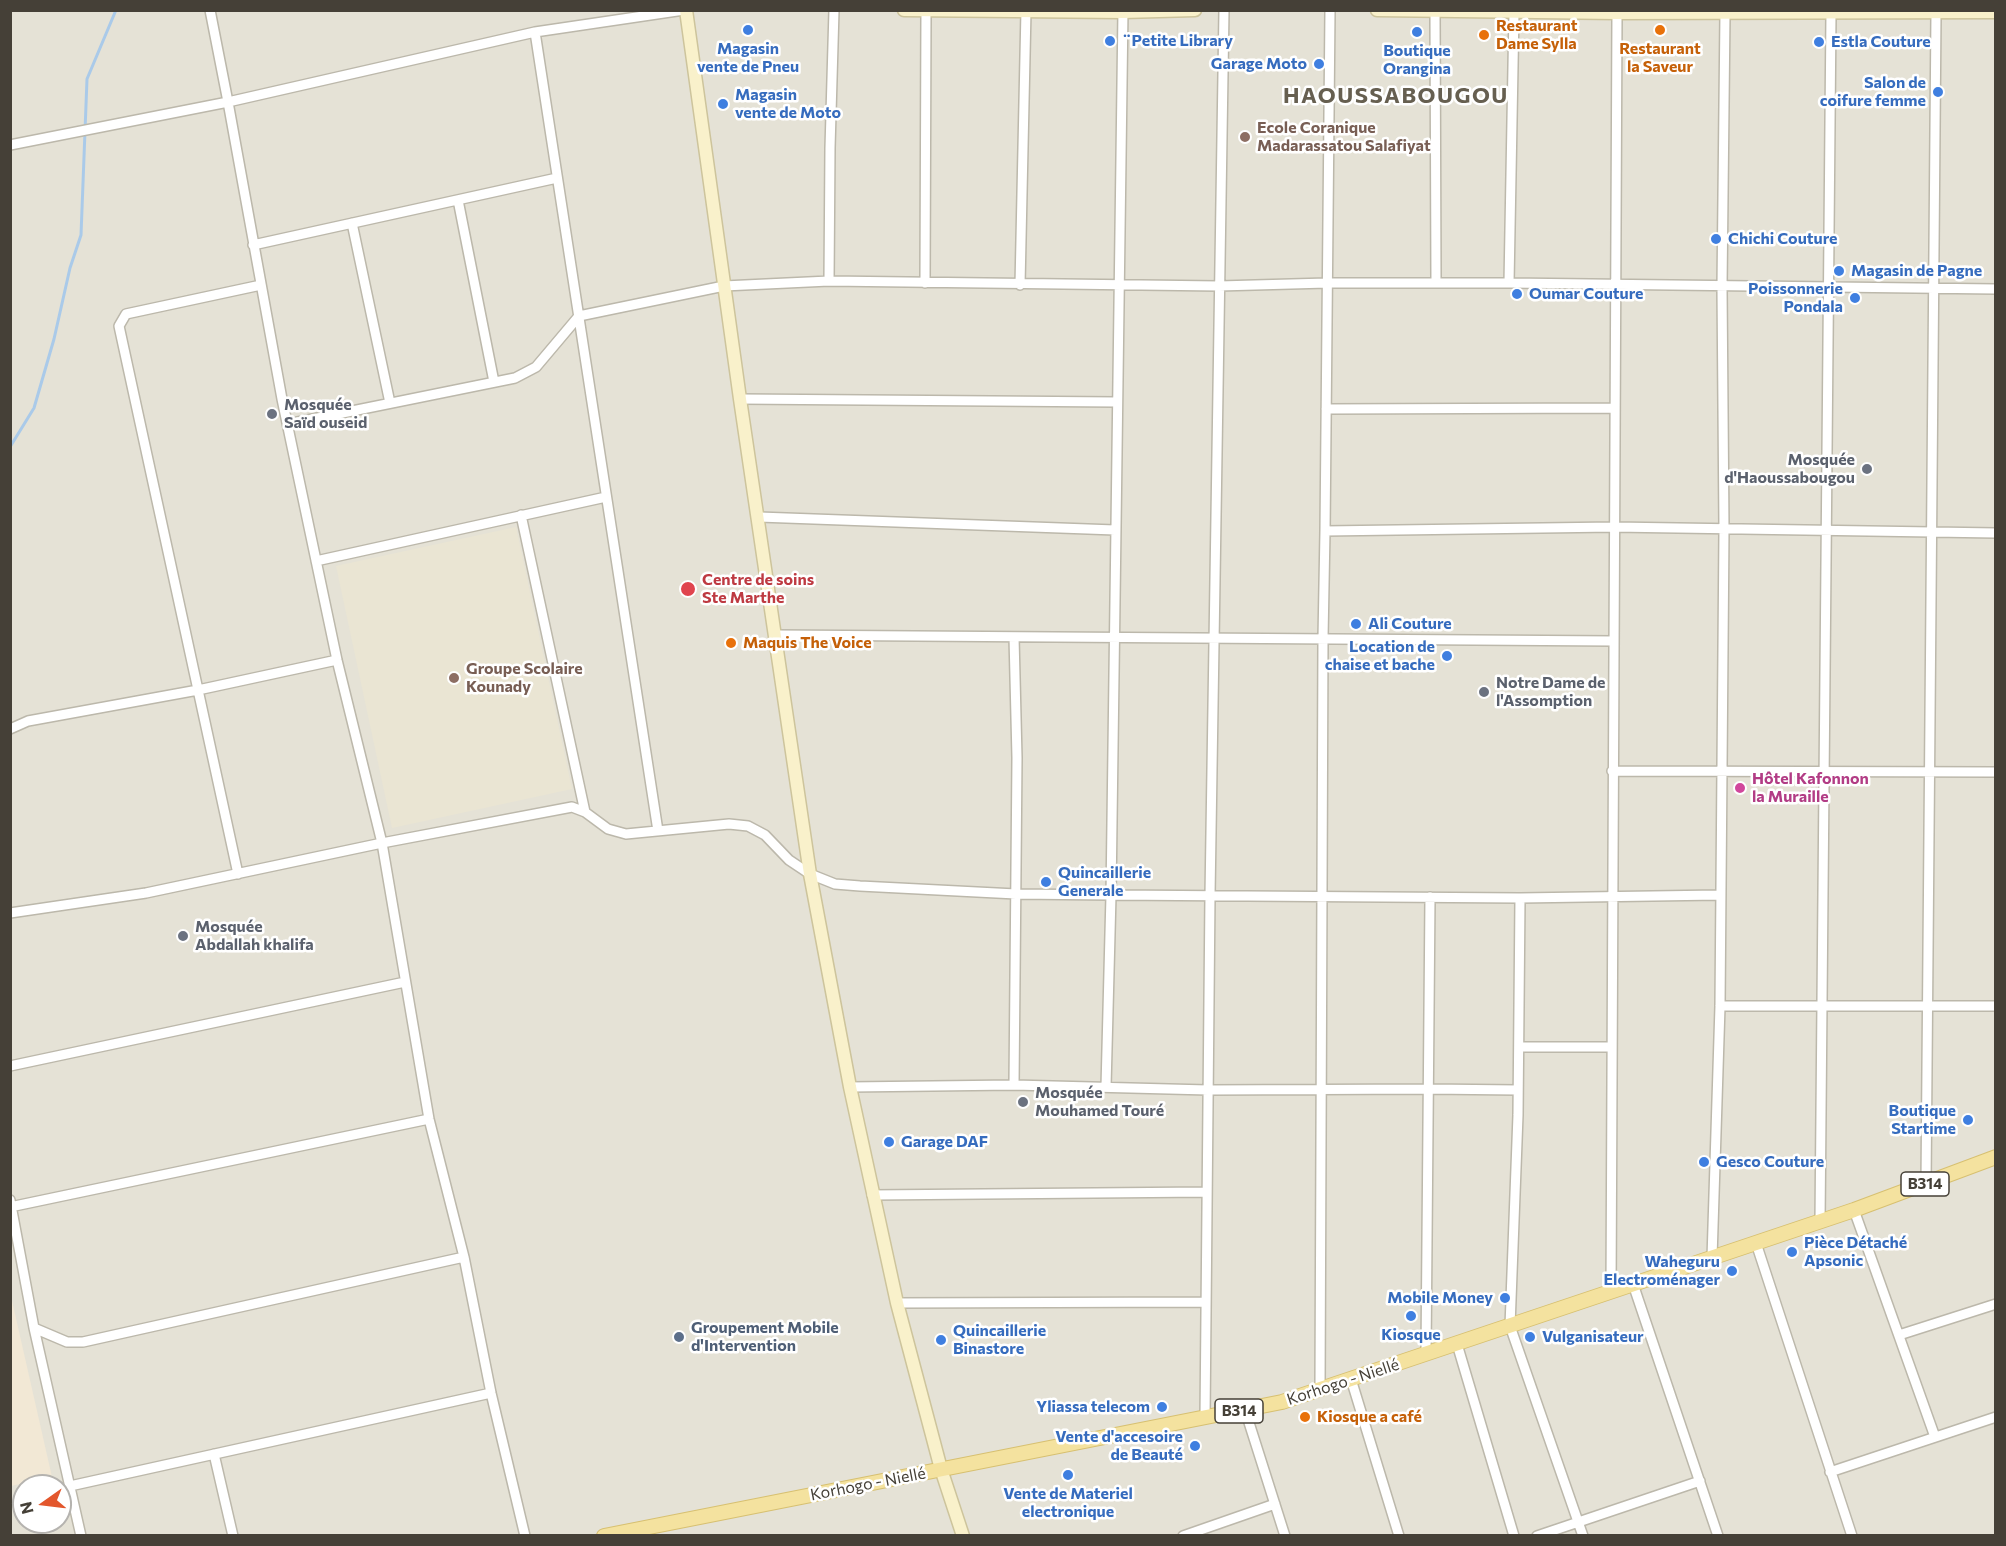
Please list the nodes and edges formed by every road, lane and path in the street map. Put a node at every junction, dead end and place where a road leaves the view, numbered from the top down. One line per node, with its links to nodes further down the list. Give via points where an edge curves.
1 (210, 10): 23 (street)
2 (685, 10): 22 (street); 38 (street)
3 (834, 10): 29 (street)
4 (904, 10): 9 (street)
5 (1195, 10): 11 (street)
6 (1224, 10): 39 (street)
7 (1330, 10): 31 (street)
8 (1377, 10): 13 (street)
9 (926, 11): 10 (street); 30 (street)
10 (1026, 11): 11 (street); 36 (street)
11 (1123, 11): 34 (street)
12 (1569, 11): 14 (street); 18 (street)
13 (1435, 12): 14 (street); 32 (street)
14 (1514, 12): 33 (street)
15 (1791, 12): 19 (street); 20 (street)
16 (1897, 12): 20 (street); 21 (street)
17 (1995, 12): 21 (street)
18 (1617, 13): 19 (street); 37 (street)
19 (1725, 13): 41 (street)
20 (1831, 13): 40 (street)
21 (1936, 13): 42 (street)
22 (535, 32): 23 (street); 25 (street)
23 (228, 102): 24 (street); 28 (street)
24 (10, 144)
25 (557, 178): 26 (street); 44 (street)
26 (458, 200): 27 (street); 45 (street)
27 (352, 223): 28 (street); 48 (street)
28 (253, 245): 35 (street)
29 (829, 281): 30 (street); 38 (street)
30 (925, 283): 36 (street)
31 (1327, 283): 32 (street); 39 (street); 50 (street)
32 (1436, 283): 33 (street)
33 (1509, 283): 37 (street)
34 (1119, 284): 36 (street); 39 (street); 47 (street)
35 (261, 285): 51 (street); 70 (street, via 126,315 119,326)
36 (1020, 285)
37 (1616, 285): 41 (street); 49 (street)
38 (724, 286): 44 (street); 46 (street)
39 (1219, 286): 66 (street)
40 (1828, 286): 41 (street); 42 (street); 59 (street)
41 (1722, 287): 56 (street)
42 (1934, 289): 43 (street); 60 (street)
43 (1995, 289)
44 (579, 316): 45 (street, via 536,367 515,378); 52 (street)
45 (494, 382): 48 (street)
46 (740, 399): 47 (street); 54 (street)
47 (1117, 402): 57 (street)
48 (390, 403): 51 (street)
49 (1615, 408): 50 (street); 55 (street)
50 (1326, 409): 58 (street)
51 (288, 424): 62 (street)
52 (606, 497): 53 (street); 78 (street)
53 (521, 515): 62 (street); 77 (street)
54 (759, 517): 57 (street); 63 (street)
55 (1614, 527): 56 (street); 58 (street); 68 (street)
56 (1724, 529): 59 (street); 73 (street)
57 (1115, 530): 65 (street)
58 (1326, 531): 67 (street)
59 (1825, 531): 60 (street); 74 (street)
60 (1931, 532): 61 (street); 75 (street)
61 (1995, 533)
62 (316, 561): 69 (street)
63 (775, 635): 64 (street); 81 (street)
64 (1014, 637): 65 (street); 82 (street)
65 (1113, 637): 66 (street); 83 (street)
66 (1214, 637): 67 (street); 84 (street)
67 (1323, 638): 68 (street); 86 (street)
68 (1614, 641): 72 (street)
69 (337, 660): 70 (street); 79 (street)
70 (198, 690): 71 (street, via 28,721); 80 (street)
71 (10, 729)
72 (1612, 771): 73 (street); 88 (street)
73 (1721, 771): 74 (street); 85 (street)
74 (1823, 771): 75 (street); 92 (street)
75 (1929, 772): 76 (street); 94 (street)
76 (1995, 772)
77 (585, 812): 78 (street, via 608,829 626,834); 79 (street, via 572,807)
78 (658, 831): 81 (street, via 729,824 748,826 765,835 789,860)
79 (382, 843): 80 (street); 91 (street)
80 (238, 874): 90 (street, via 146,893)
81 (810, 874): 82 (street, via 835,884); 100 (street)
82 (1016, 894): 83 (street); 99 (street)
83 (1111, 895): 84 (street); 101 (street)
84 (1210, 895): 86 (street); 103 (street)
85 (1719, 895): 88 (street); 93 (street)
86 (1322, 896): 87 (street); 104 (street)
87 (1430, 897): 89 (street); 102 (street)
88 (1612, 897): 89 (street); 97 (street)
89 (1520, 898): 96 (street)
90 (10, 913)
91 (405, 982): 98 (street); 106 (street)
92 (1821, 1005): 93 (street); 94 (street); 113 (street)
93 (1720, 1006): 116 (street)
94 (1927, 1006): 95 (street); 108 (street)
95 (1995, 1006)
96 (1518, 1047): 97 (street); 105 (street)
97 (1612, 1047): 118 (street)
98 (10, 1066)
99 (1014, 1085): 100 (street); 101 (street)
100 (850, 1087): 110 (street)
101 (1106, 1087): 103 (street)
102 (1429, 1089): 104 (street); 105 (street); 126 (street)
103 (1209, 1090): 104 (street); 109 (street)
104 (1321, 1090): 128 (street)
105 (1518, 1090): 122 (street)
106 (429, 1119): 111 (street); 115 (street)
107 (1995, 1157): 108 (main road, B314)
108 (1926, 1184): 112 (main road, B314)
109 (1206, 1192): 110 (street); 119 (street)
110 (872, 1195): 120 (street)
111 (11, 1204): 123 (street)
112 (1854, 1210): 113 (main road, Korhogo - Niellé / B314); 124 (street)
113 (1820, 1221): 114 (main road, Korhogo - Niellé / B314)
114 (1756, 1243): 116 (main road, Korhogo - Niellé / B314); 136 (street)
115 (464, 1257): 123 (street, via 83,1342 67,1342); 129 (street)
116 (1712, 1258): 117 (main road, Korhogo - Niellé / B314)
117 (1633, 1284): 118 (main road, Korhogo - Niellé / B314); 138 (street)
118 (1611, 1292): 122 (main road, Korhogo - Niellé / B314)
119 (1206, 1302): 120 (street); 132 (street)
120 (897, 1303): 135 (street)
121 (1995, 1304): 124 (street)
122 (1510, 1326): 125 (main road, Korhogo - Niellé / B314); 142 (street)
123 (34, 1328): 137 (street)
124 (1899, 1335): 133 (street)
125 (1457, 1344): 126 (main road, Korhogo - Niellé / B314); 152 (street)
126 (1426, 1354): 127 (main road, Korhogo - Niellé / B314)
127 (1351, 1379): 128 (main road, Korhogo - Niellé / B314); 151 (street)
128 (1320, 1390): 130 (main road, Korhogo - Niellé / B314)
129 (491, 1393): 134 (street); 146 (street)
130 (1245, 1410): 132 (main road, Korhogo - Niellé / B314); 141 (street)
131 (1995, 1417): 133 (street)
132 (1205, 1418): 135 (main road, Korhogo - Niellé / B314)
133 (1935, 1437): 136 (street)
134 (214, 1454): 139 (street); 145 (street)
135 (941, 1470): 143 (main road, Korhogo - Niellé / B314); 148 (street)
136 (1830, 1472): 156 (street)
137 (67, 1474)
138 (1700, 1481): 142 (street); 155 (street)
139 (72, 1486)
140 (72, 1495): 144 (street)
141 (1275, 1504): 149 (street); 150 (street)
142 (1578, 1521): 153 (street); 154 (street)
143 (647, 1531): 147 (main road, Korhogo - Niellé / B314)
144 (81, 1536)
145 (233, 1536)
146 (525, 1536)
147 (604, 1536)
148 (963, 1536)
149 (1183, 1536)
150 (1285, 1536)
151 (1398, 1536)
152 (1514, 1536)
153 (1537, 1536)
154 (1582, 1536)
155 (1718, 1536)
156 (1852, 1536)

